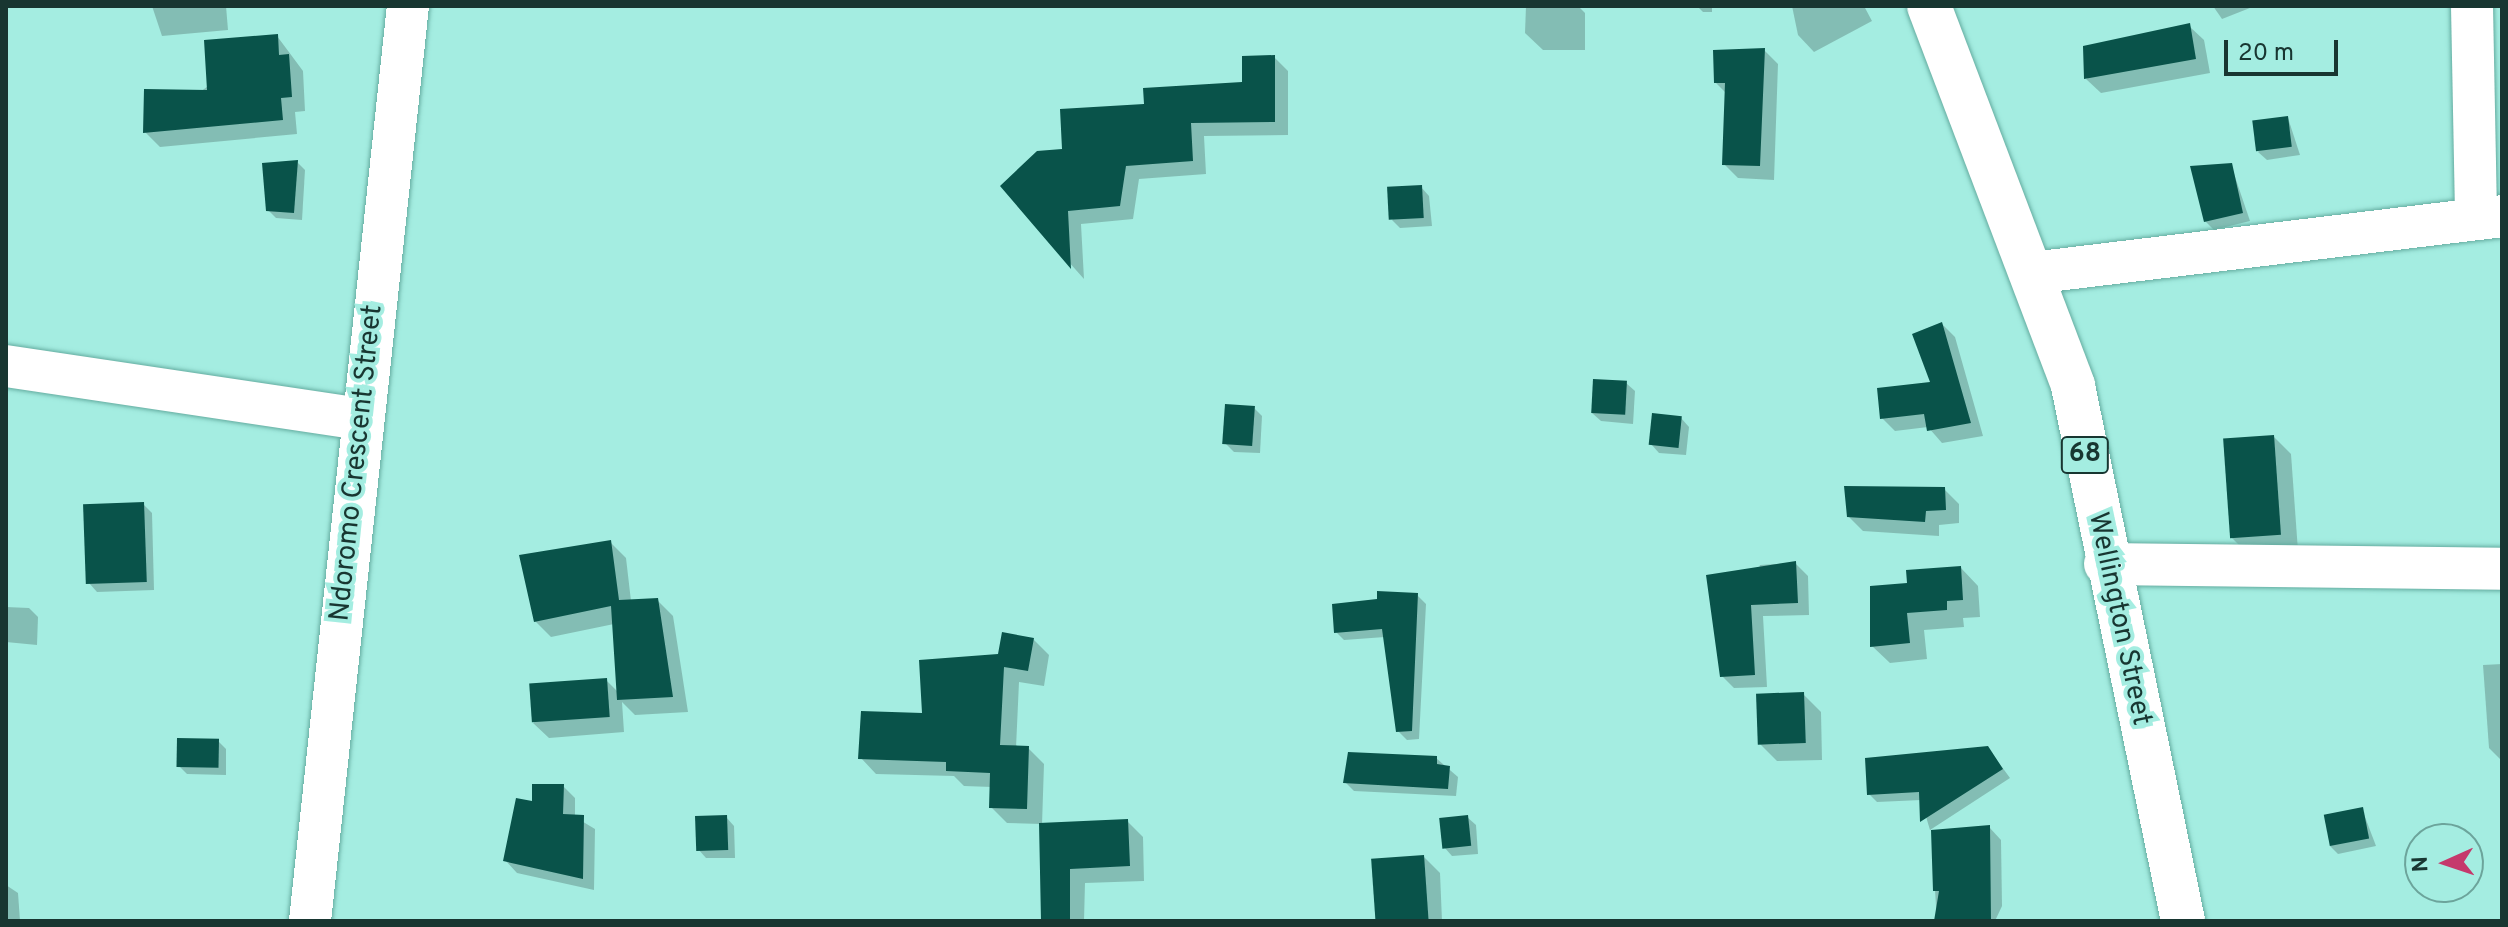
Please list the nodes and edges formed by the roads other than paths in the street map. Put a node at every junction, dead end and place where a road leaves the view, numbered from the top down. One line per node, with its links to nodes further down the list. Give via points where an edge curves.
1 (408, 6): 7 (street, Ndoromo Crescent Street)
2 (1929, 6): 5 (main road, Wellington Street / 68)
3 (2472, 6): 4 (street)
4 (2489, 217): 5 (street)
5 (2032, 273): 8 (main road, Wellington Street / 68, via 2073,386)
6 (6, 366): 7 (street)
7 (360, 419): 10 (street, Ndoromo Crescent Street)
8 (2105, 564): 9 (street); 11 (main road, Wellington Street / 68)
9 (2502, 569)
10 (310, 921)
11 (2183, 921)

